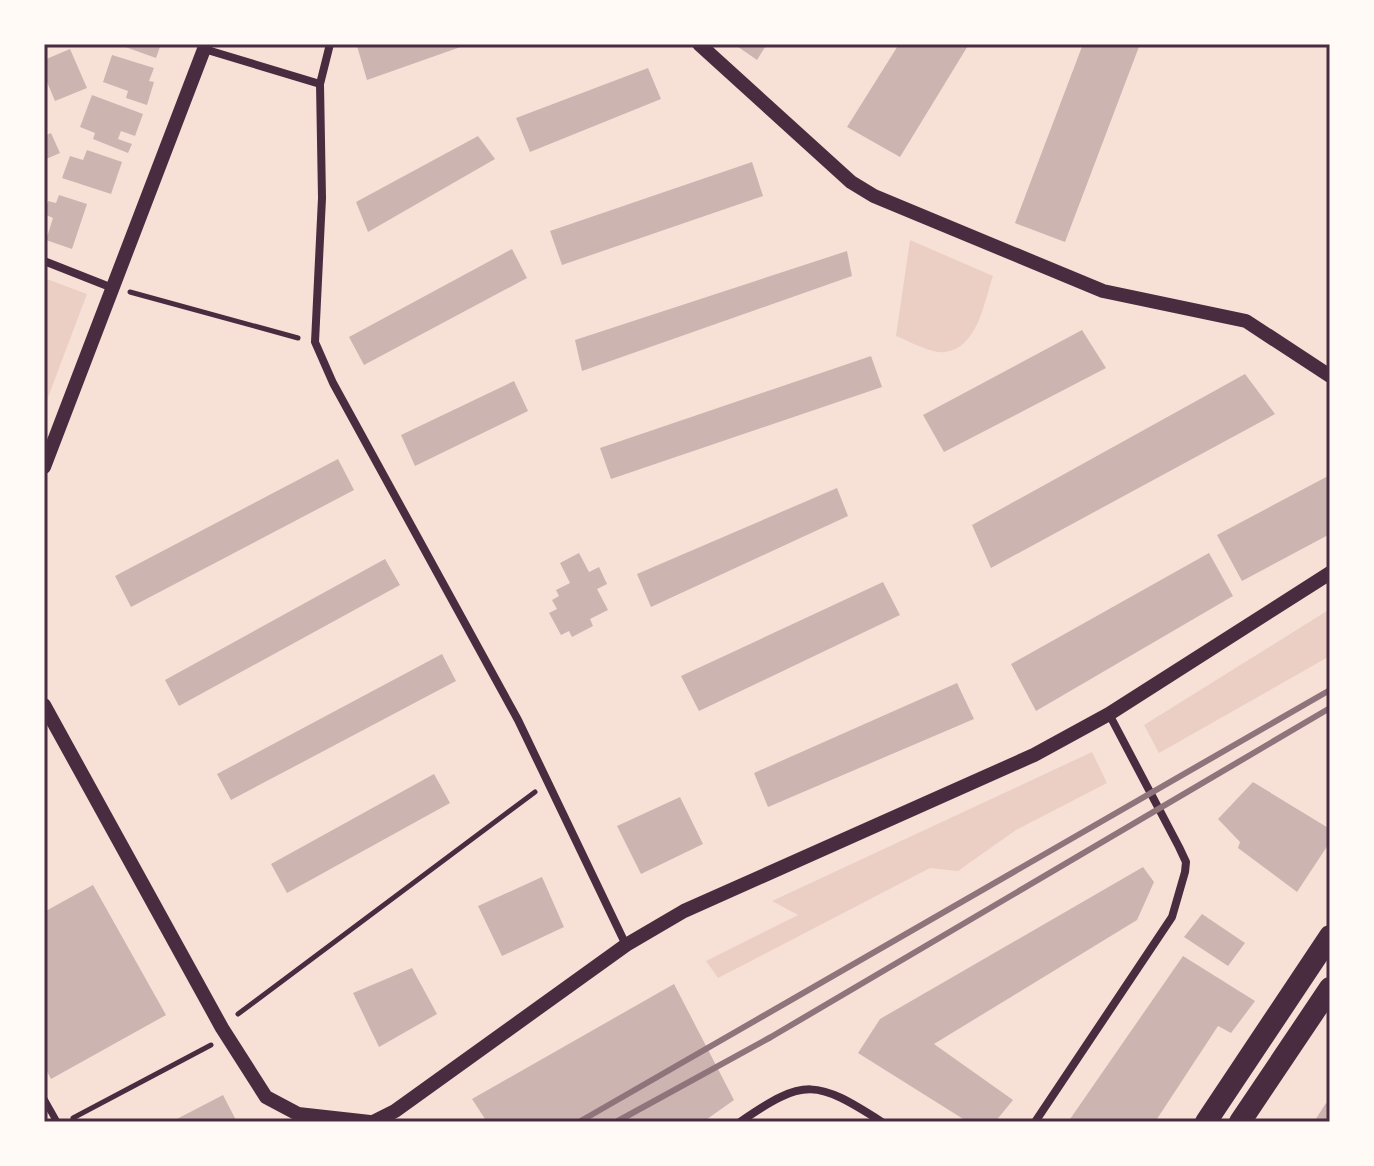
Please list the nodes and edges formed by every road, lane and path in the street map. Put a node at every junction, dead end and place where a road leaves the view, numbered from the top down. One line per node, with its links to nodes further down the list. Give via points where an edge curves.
1 (330, 44): 4 (street)
2 (700, 44): 9 (street, via 851,182 874,196 1103,291 1246,321)
3 (205, 46): 4 (street); 6 (street)
4 (320, 84): 8 (street, via 322,198)
5 (44, 261): 6 (street)
6 (110, 287): 10 (street)
7 (129, 292): 8 (path)
8 (315, 342): 14 (street)
9 (1330, 376)
10 (44, 467)
11 (1330, 573): 13 (street)
12 (44, 705): 23 (street, via 222,1028 266,1097 298,1114)
13 (1109, 714): 16 (street, via 1034,755 684,911); 26 (street, via 1179,847 1185,872 1172,917)
14 (548, 781): 16 (street); 18 (path)
15 (1330, 936): 27 (highway)
16 (626, 945): 23 (street, via 395,1111)
17 (1330, 988): 28 (highway)
18 (238, 1014)
19 (211, 1045): 22 (path)
20 (44, 1099): 21 (street)
21 (57, 1122)
22 (65, 1122)
23 (372, 1122)
24 (740, 1122): 25 (street, via 773,1099 805,1087 836,1093)
25 (882, 1122)
26 (1035, 1122)
27 (1206, 1122)
28 (1240, 1122)

